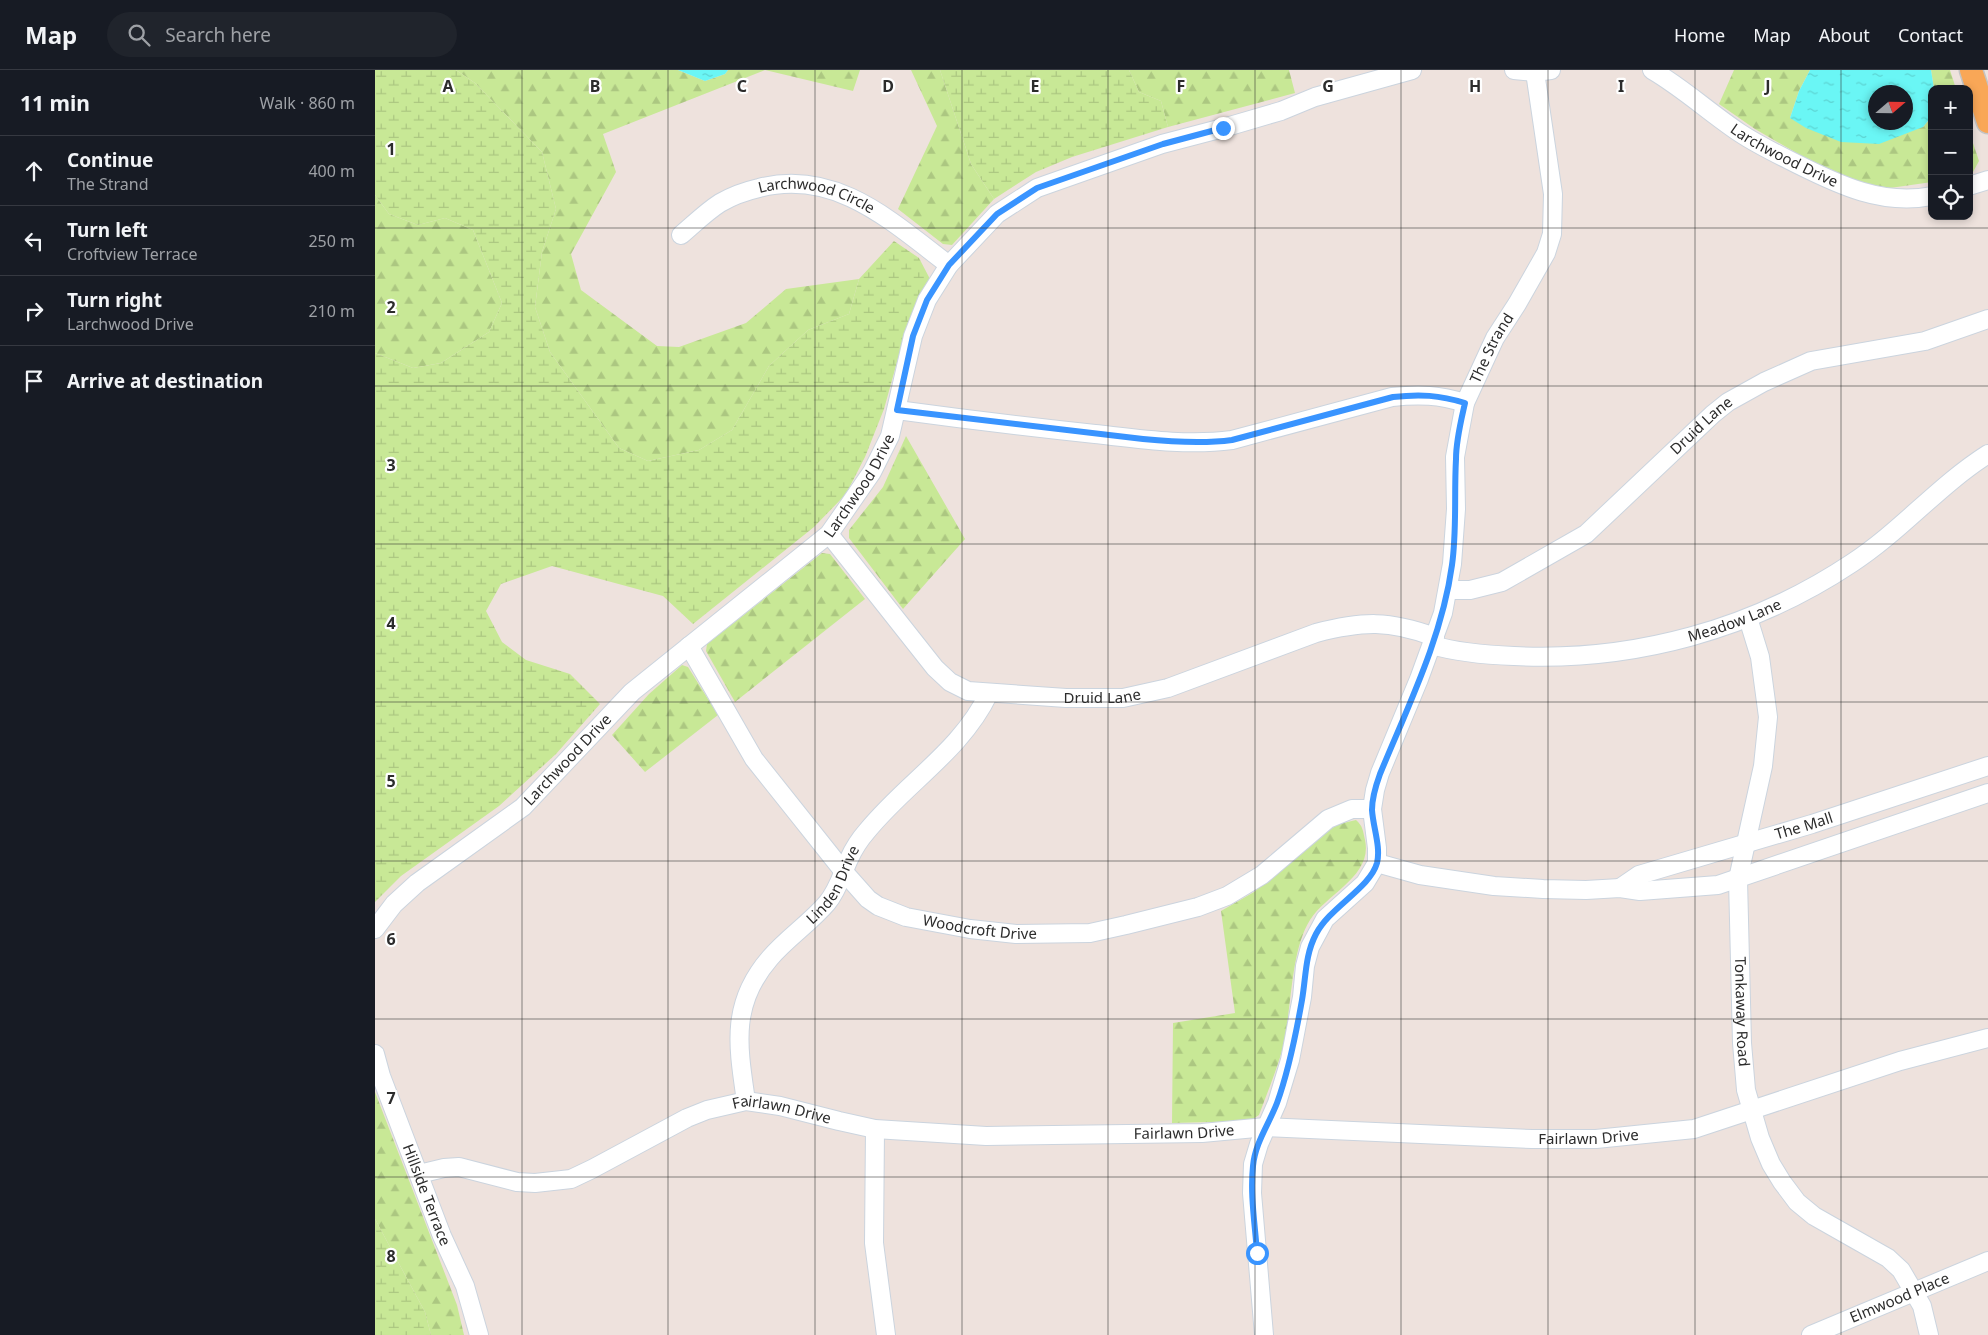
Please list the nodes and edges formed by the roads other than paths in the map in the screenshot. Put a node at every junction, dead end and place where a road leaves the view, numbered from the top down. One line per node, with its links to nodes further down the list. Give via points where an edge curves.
1 (1412, 70): 11 (street, Larchwood Drive, via 1163,144 1037,188 997,214)
2 (1514, 70): 5 (street)
3 (1653, 70): 9 (street, Larchwood Drive, via 1740,133 1816,174 1878,197 1901,200)
4 (1971, 70): 6 (main road)
5 (1543, 71): 13 (street, The Strand, via 1553,194 1552,234 1546,253 1495,338)
6 (1988, 122)
7 (1988, 180): 8 (street)
8 (1973, 185)
9 (1928, 197)
10 (681, 235): 11 (street, Larchwood Circle, via 708,212 734,196 770,185 798,183 841,192 862,202)
11 (949, 265): 14 (street, Larchwood Drive, via 927,300 913,336)
12 (1988, 319): 17 (street, Druid Lane, via 1925,341 1811,361 1764,382 1713,414 1586,534 1502,582 1470,590)
13 (1465, 403): 14 (street, via 1419,394 1393,397 1232,440 1180,443); 17 (street, The Strand, via 1455,457 1456,509)
14 (897, 410): 16 (street, Larchwood Drive, via 890,436 872,472)
15 (1988, 454): 18 (street, Meadow Lane, via 1959,474 1853,563)
16 (829, 534): 20 (street, Larchwood Drive); 21 (street, Druid Lane, via 935,668 950,682 968,691)
17 (1448, 590): 19 (street, The Strand)
18 (1748, 618): 19 (street, Meadow Lane, via 1659,645 1578,656 1537,657 1453,651); 25 (street, Tonkaway Road, via 1760,657 1768,717 1763,766)
19 (1433, 641): 21 (street, Druid Lane, via 1419,631 1381,623 1356,625 1316,633 1168,688 1123,698); 24 (street, The Strand, via 1380,774)
20 (689, 646): 27 (street, Woodcroft Drive, via 754,759); 30 (street, Larchwood Drive, via 632,692 523,808 417,883 394,904)
21 (989, 693): 27 (street, Linden Drive, via 969,727 865,833)
22 (1988, 766): 25 (street, The Mall)
23 (1988, 793): 28 (street, The Mall)
24 (1372, 809): 26 (street, The Strand); 27 (street, Woodcroft Drive, via 1352,809 1328,819 1262,875 1227,896 1198,907 1090,932 1016,934 906,917 868,899)
25 (1745, 844): 28 (street, Tonkaway Road); 29 (street, The Mall, via 1639,876)
26 (1377, 863): 29 (street, The Mall, via 1420,875 1494,886 1578,890); 35 (street, via 1365,883 1325,919 1310,947 1290,1060)
27 (844, 872): 33 (street, Linden Drive, via 827,903 770,958 746,995 738,1035)
28 (1738, 879): 29 (street, The Mall, via 1718,885 1640,891); 34 (street, Tonkaway Road, via 1744,1074)
29 (1621, 888)
30 (375, 929)
31 (1988, 1038): 34 (street, Fairlawn Drive, via 1900,1061)
32 (375, 1054): 37 (street, Hillside Terrace)
33 (746, 1101): 36 (street, Fairlawn Drive); 37 (street, Fairlawn Drive, via 687,1118 571,1179 517,1182 459,1167)
34 (1751, 1111): 35 (street, Fairlawn Drive, via 1694,1129 1596,1139); 39 (street, Tonkaway Road, via 1771,1164 1797,1202 1888,1258 1901,1270)
35 (1266, 1127): 36 (street, Fairlawn Drive, via 1202,1133 1060,1136 986,1136); 42 (street, via 1253,1164 1252,1193)
36 (875, 1129): 41 (street, via 874,1243)
37 (419, 1174): 40 (street, Hillside Terrace, via 465,1286)
38 (1988, 1261): 39 (street, Elmwood Place)
39 (1915, 1292): 43 (street, Elmwood Place); 44 (street, Tonkaway Road)
40 (479, 1335)
41 (886, 1335)
42 (1264, 1335)
43 (1811, 1335)
44 (1929, 1335)

